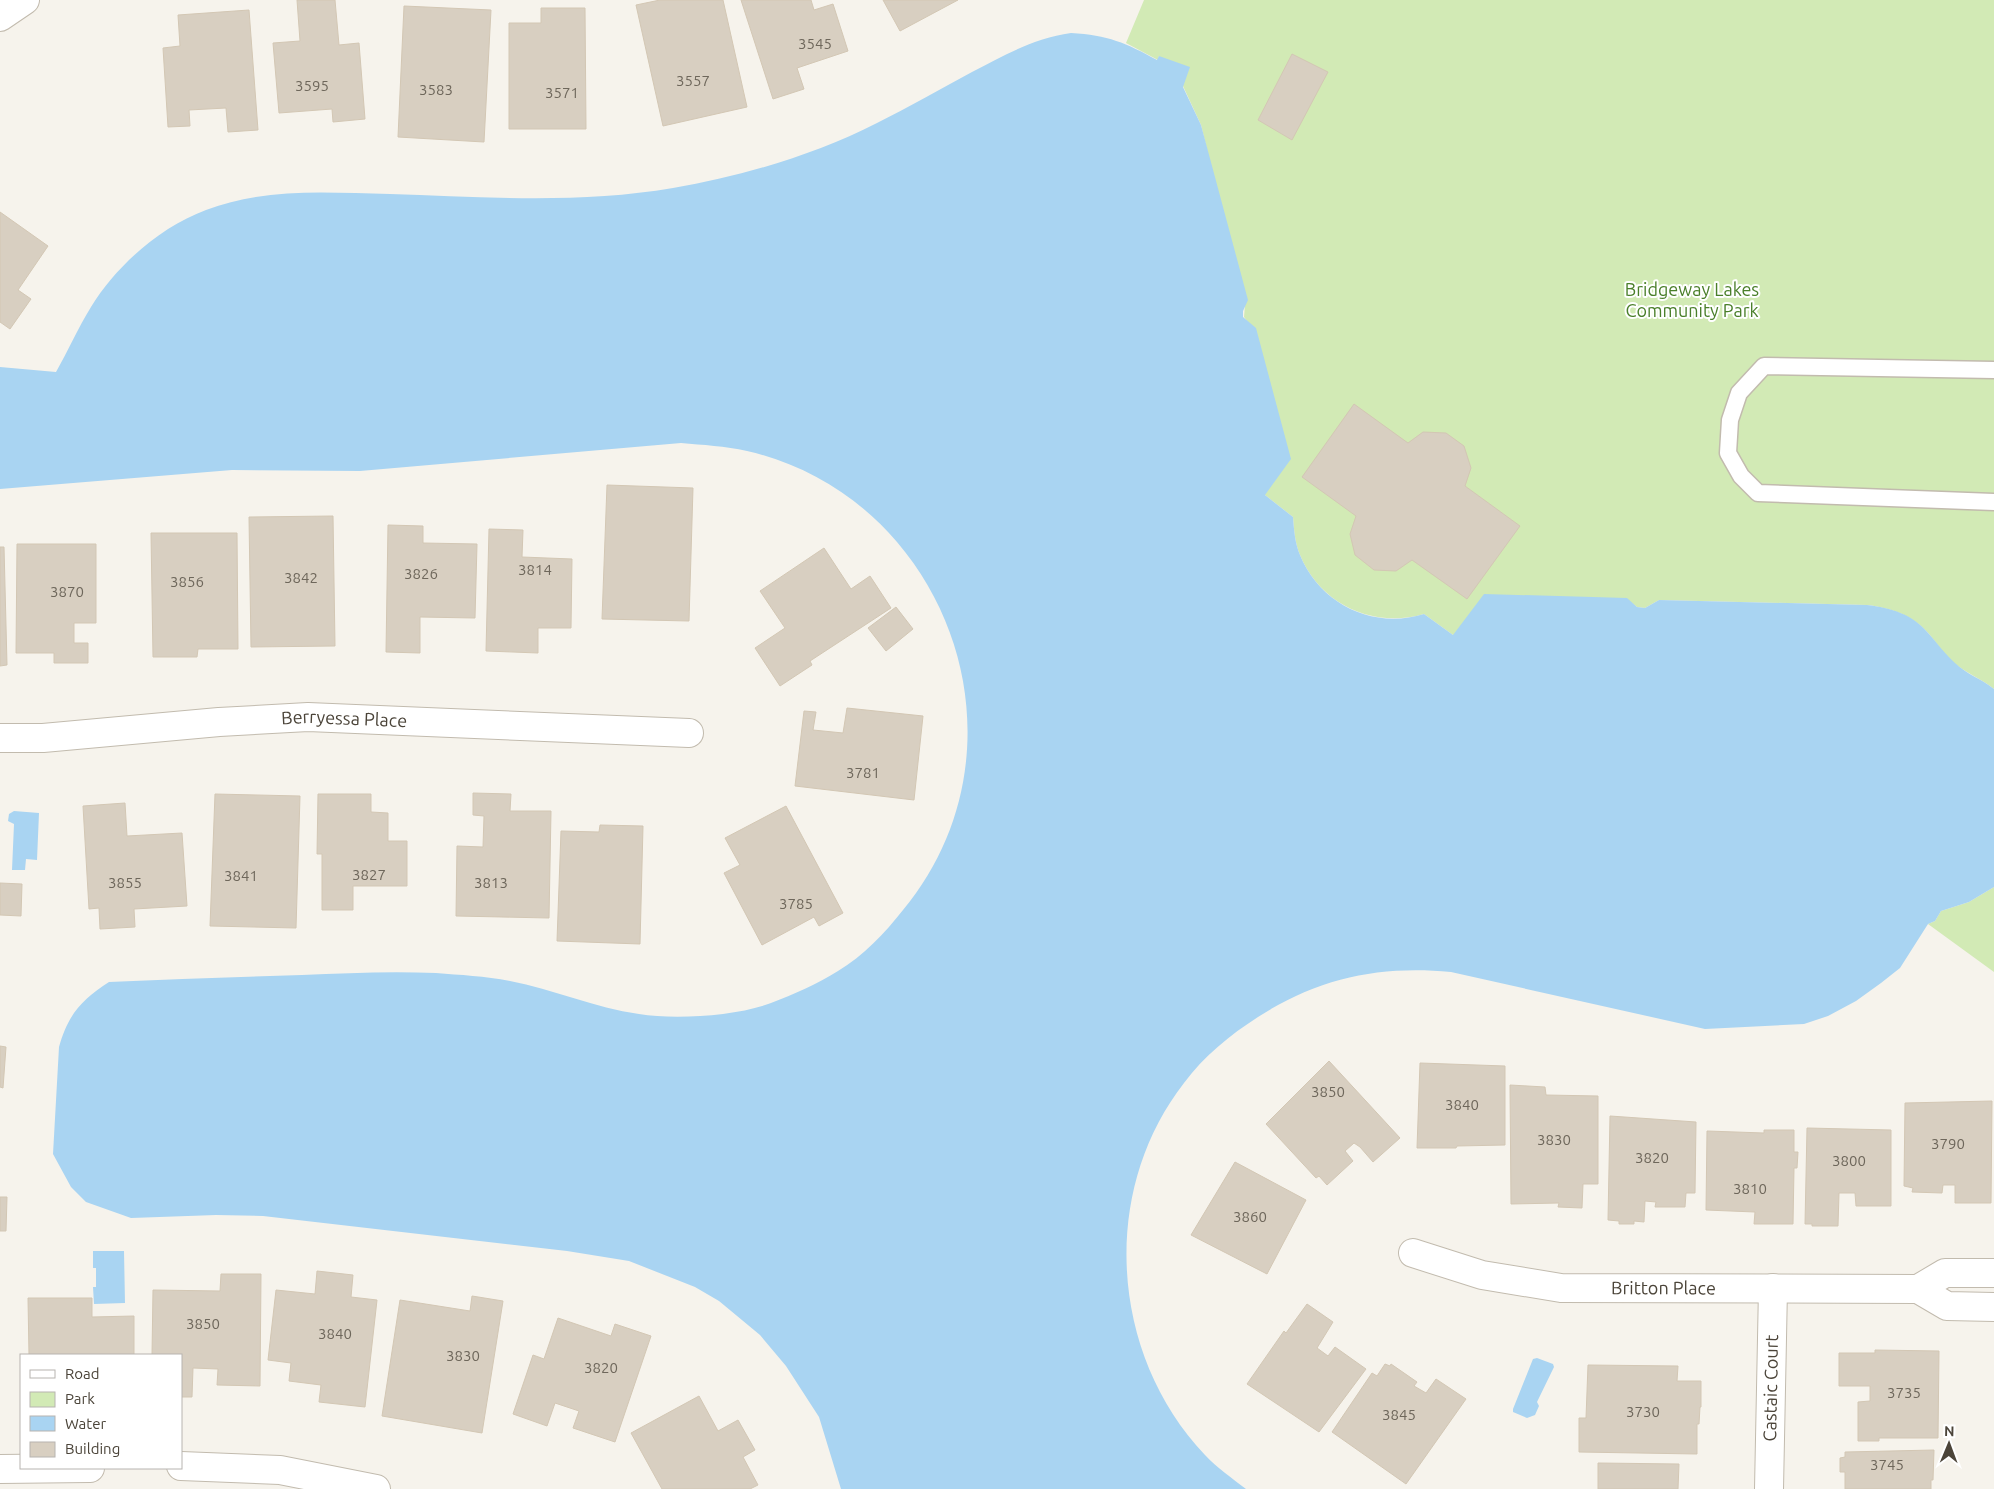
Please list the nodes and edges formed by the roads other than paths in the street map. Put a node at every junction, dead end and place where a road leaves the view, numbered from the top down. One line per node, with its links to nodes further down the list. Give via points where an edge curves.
1 (25, 0): 2 (street)
2 (0, 17)
3 (1994, 370): 4 (lane, via 1764,366 1739,393 1730,420 1728,453 1741,476 1758,493)
4 (1994, 502)
5 (689, 733): 6 (street, Berryessa Place, via 308,717 43,738)
6 (0, 738)
7 (1413, 1253): 9 (street, Britton Place, via 1482,1275 1561,1288)
8 (1994, 1273): 10 (street, via 1945,1273)
9 (1773, 1288): 10 (street, Britton Place); 16 (street, Castaic Court)
10 (1918, 1289): 11 (street, via 1946,1306)
11 (1994, 1307)
12 (182, 1466): 15 (street, via 280,1470)
13 (0, 1469): 14 (street)
14 (20, 1469)
15 (376, 1489)
16 (1769, 1489)

